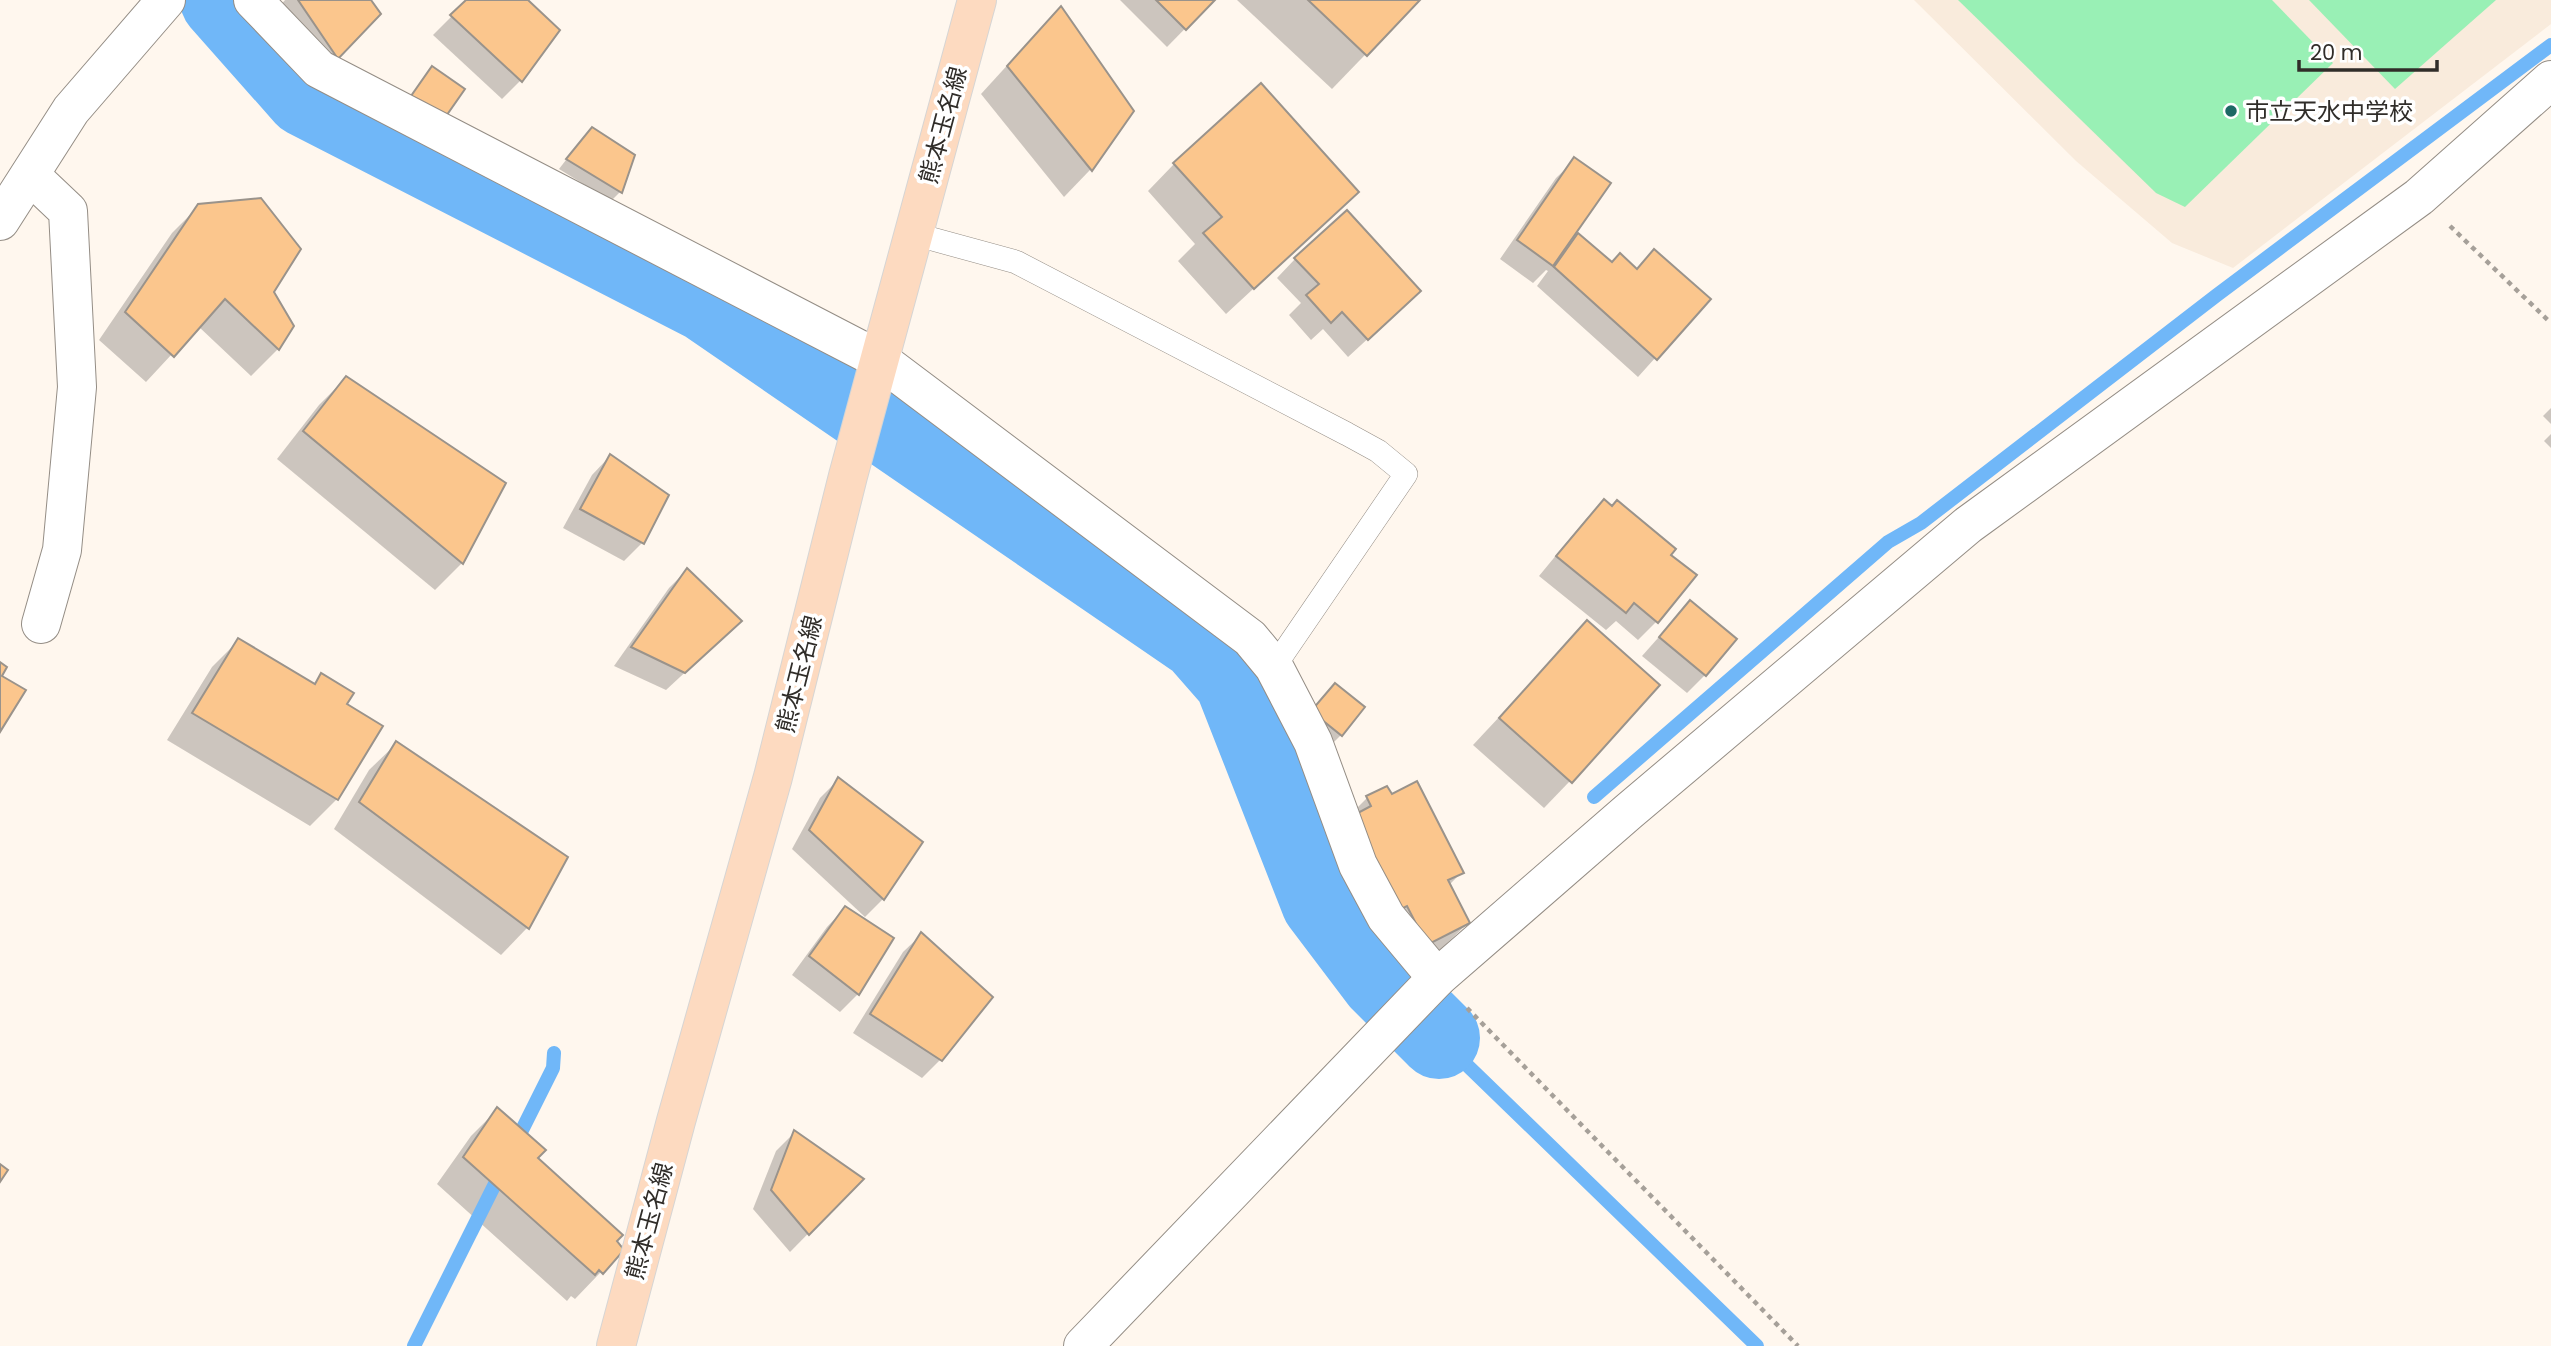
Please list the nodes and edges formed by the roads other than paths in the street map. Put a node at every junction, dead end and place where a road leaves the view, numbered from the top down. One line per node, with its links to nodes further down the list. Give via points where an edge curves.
1 (166, 0): 5 (street, via 71,110)
2 (253, 0): 8 (street, via 319,69)
3 (977, 0): 7 (main road, 熊本玉名線)
4 (2551, 80): 11 (street, via 2419,197 1968,525)
5 (30, 175): 6 (street); 9 (street, via 68,211 77,387 62,551)
6 (0, 221)
7 (914, 234): 8 (main road, 熊本玉名線); 10 (lane, via 1016,262 1347,434 1406,474)
8 (875, 377): 10 (street, via 1250,638); 12 (main road, 熊本玉名線, via 773,777)
9 (41, 624)
10 (1274, 667): 11 (street, via 1313,742 1358,865)
11 (1430, 986): 13 (street)
12 (616, 1346)
13 (1083, 1346)

